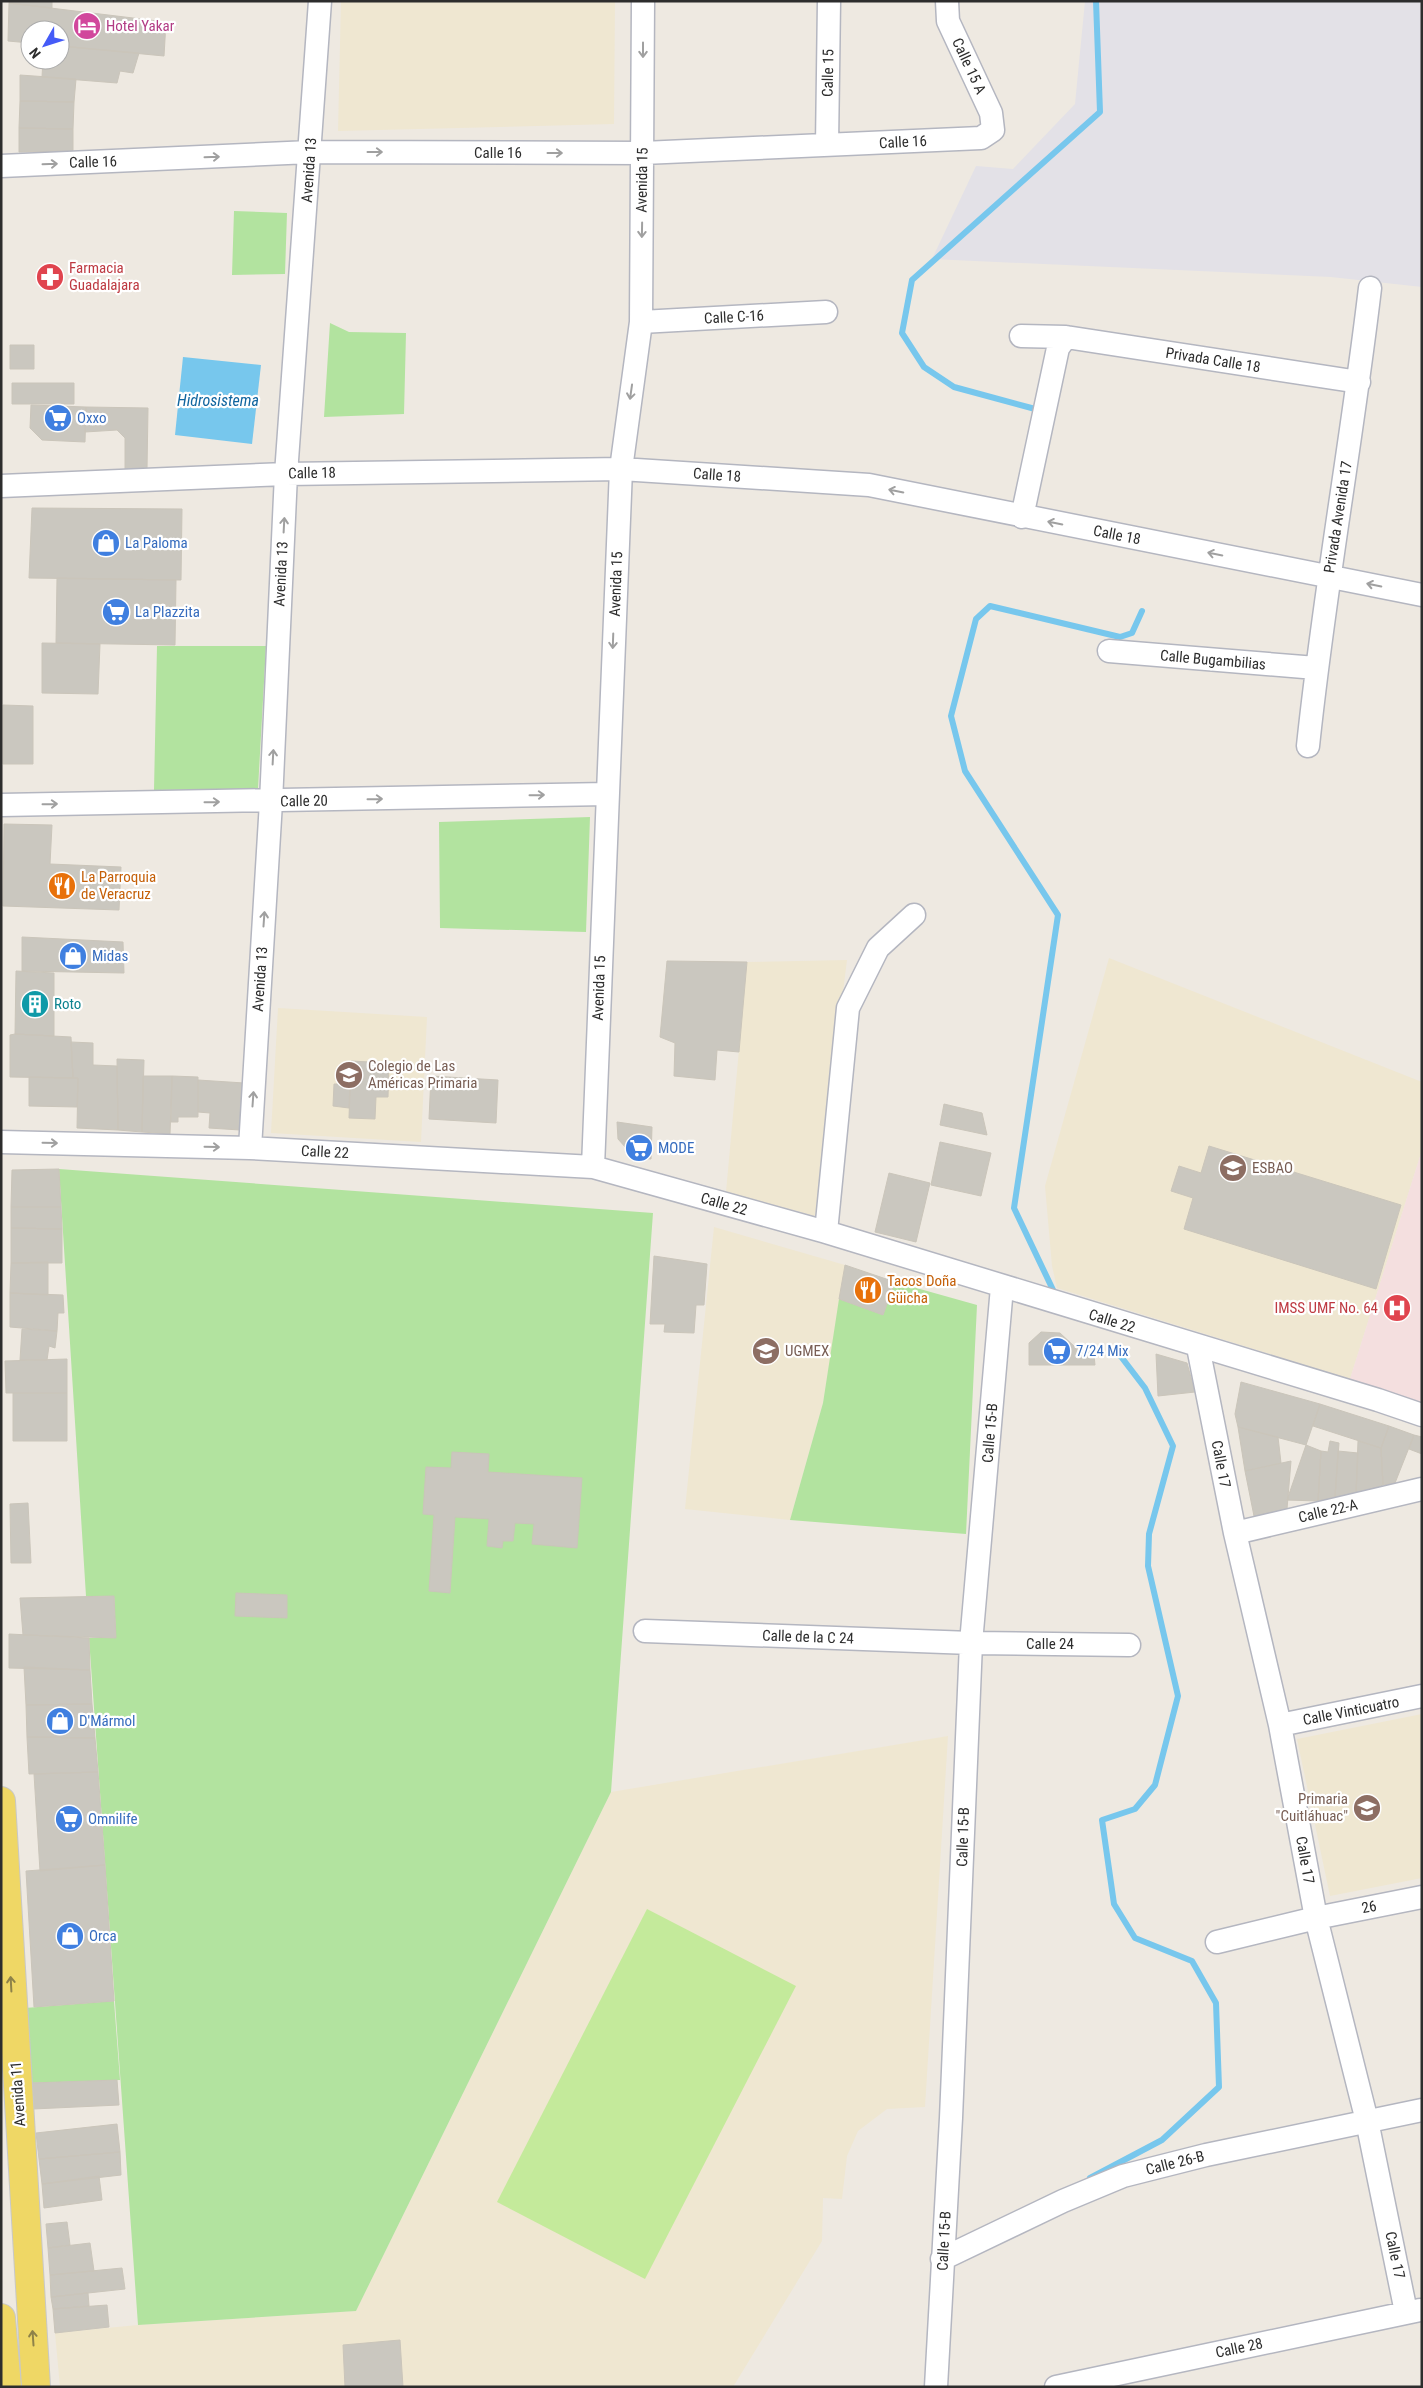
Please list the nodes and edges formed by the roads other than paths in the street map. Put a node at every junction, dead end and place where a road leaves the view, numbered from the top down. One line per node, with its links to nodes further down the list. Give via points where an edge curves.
1 (320, 1): 7 (street, Avenida 13)
2 (643, 1): 8 (street, Avenida 15, one-way to 8)
3 (829, 1): 6 (street, Calle 15)
4 (946, 1): 5 (street, Calle 15 A, via 948,21 991,114)
5 (993, 130): 6 (street, Calle 16, via 981,138)
6 (827, 145): 8 (street, Calle 16)
7 (310, 152): 8 (street, Calle 16, one-way to 8); 9 (street, Calle 16, one-way to 7); 17 (street, Avenida 13)
8 (643, 153): 12 (street, Avenida 15, one-way to 12)
9 (1, 166)
10 (1370, 288): 15 (street, Privada Avenida 17)
11 (826, 312): 12 (street, Calle C-16)
12 (641, 322): 16 (street, Avenida 15, one-way to 16)
13 (1021, 336): 14 (street, Privada Calle 18)
14 (1066, 337): 15 (street, Privada Calle 18); 19 (street, via 1058,348)
15 (1359, 382): 20 (street, Privada Avenida 17)
16 (621, 468): 17 (street, Calle 18); 19 (street, Calle 18, one-way to 16, via 869,485); 25 (street, Avenida 15, one-way to 25)
17 (286, 474): 18 (street, Calle 18); 26 (street, Avenida 13, one-way to 17)
18 (1, 486)
19 (1022, 516): 20 (street, Calle 18, one-way to 19)
20 (1329, 576): 21 (street, Calle 18, one-way to 20); 23 (street, Privada Avenida 17)
21 (1422, 595)
22 (1109, 651): 23 (street, Calle Bugambilias)
23 (1316, 668): 24 (street, Privada Avenida 17)
24 (1308, 746)
25 (607, 794): 26 (street, Calle 20, one-way to 25); 31 (street, Avenida 15)
26 (271, 802): 27 (street, Calle 20, one-way to 26); 30 (street, Avenida 13, one-way to 26)
27 (1, 805)
28 (914, 915): 32 (street, via 878,948 848,1008)
29 (1, 1142): 30 (street, Calle 22, one-way to 30)
30 (250, 1148): 31 (street, Calle 22)
31 (593, 1167): 32 (street, Calle 22)
32 (826, 1232): 33 (street, Calle 22)
33 (1002, 1287): 34 (street, Calle 22); 39 (street, Calle 15-B)
34 (1198, 1347): 35 (street, Calle 22); 37 (street, Calle 17)
35 (1422, 1415)
36 (1422, 1489): 37 (street, Calle 22-A)
37 (1235, 1533): 42 (street, Calle 17)
38 (645, 1632): 39 (street, Calle de la C 24)
39 (971, 1643): 40 (street, Calle 24); 52 (street, Calle 15-B, via 952,2108)
40 (1129, 1645)
41 (1422, 1696): 42 (street, Calle Vinticuatro)
42 (1280, 1725): 46 (street, Calle 17)
43 (1, 1801): 44 (main road, Avenida 11)
44 (4, 1877): 48 (main road, Avenida 11, one-way to 44)
45 (1422, 1897): 46 (street, 26)
46 (1316, 1918): 47 (street, 26); 50 (street, Calle 17)
47 (1217, 1942)
48 (7, 2023): 51 (main road, Avenida 11)
49 (1422, 2110): 50 (street, Calle 26-B)
50 (1367, 2121): 52 (street, Calle 26-B, via 1123,2176); 55 (street, Calle 17)
51 (12, 2152): 53 (main road, Avenida 11)
52 (942, 2259): 59 (street, Calle 15-B)
53 (30, 2298): 54 (main road); 58 (main road, Avenida 11, one-way to 53)
54 (1, 2299)
55 (1414, 2311): 60 (street, Calle 28)
56 (1, 2318): 57 (main road)
57 (7, 2387)
58 (36, 2387)
59 (936, 2387)
60 (1056, 2387)

